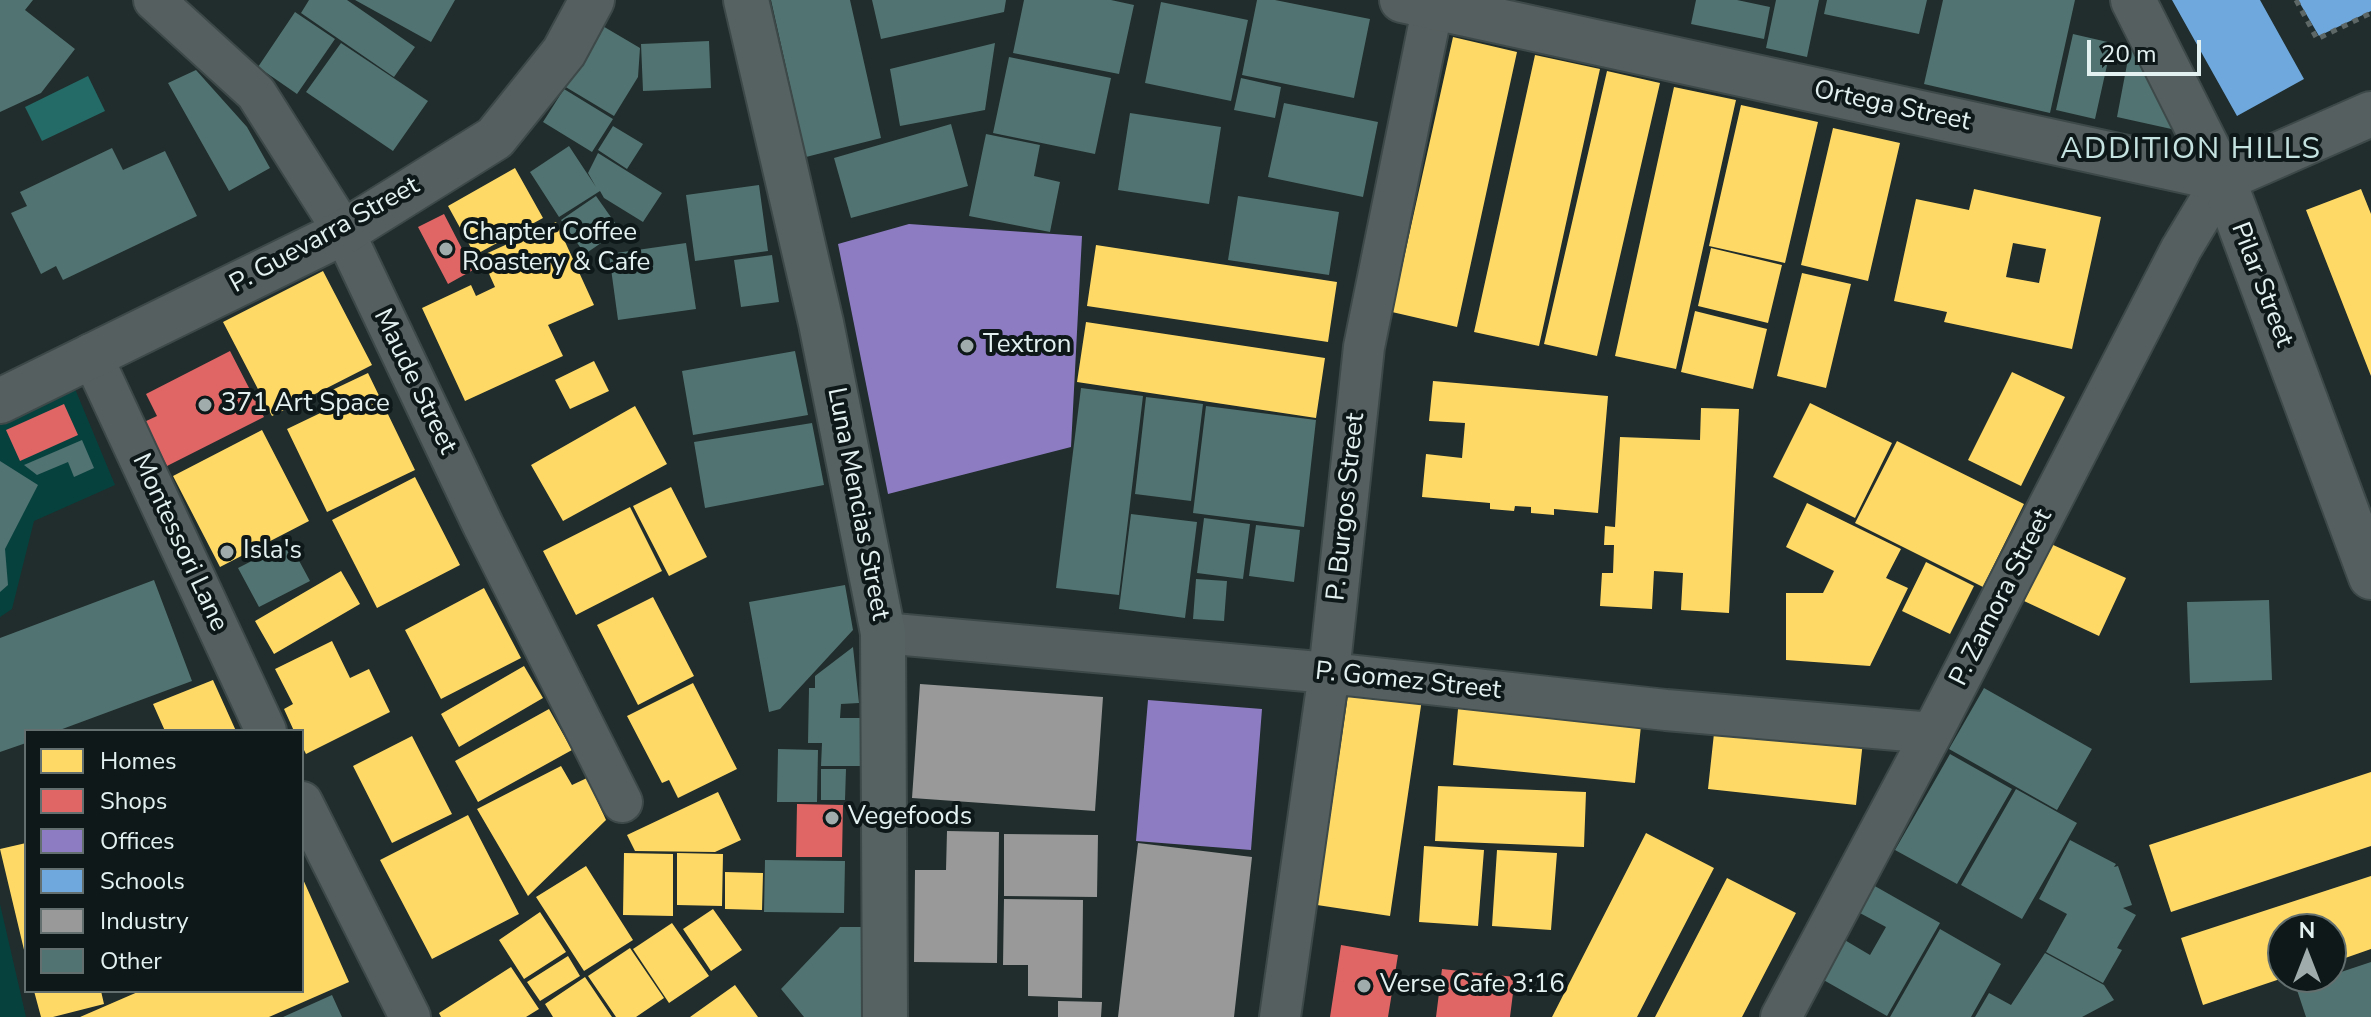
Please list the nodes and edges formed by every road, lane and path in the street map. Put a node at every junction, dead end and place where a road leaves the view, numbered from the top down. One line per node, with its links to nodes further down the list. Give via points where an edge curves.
1 (154, 0): 10 (street, Maude Street, via 256,93)
2 (592, 0): 10 (street, P. Guevarra Street, via 564,52 495,138)
3 (746, 0): 14 (main road, Luna Mencias Street, via 821,323)
4 (2133, 0): 9 (street, Pilar Street)
5 (2296, 0): 7 (path, via 2317,39)
6 (1423, 2): 9 (street, Ortega Street); 15 (street, P. Burgos Street, via 1364,347)
7 (2371, 13)
8 (2371, 114): 9 (street)
9 (2223, 179): 13 (street, Pilar Street); 17 (street, P. Zamora Street, via 2181,249)
10 (344, 232): 11 (street, P. Guevarra Street); 18 (street, Maude Street)
11 (91, 354): 12 (street, P. Guevarra Street); 16 (street, Montessori Lane)
12 (0, 401)
13 (2371, 577)
14 (883, 633): 15 (street, P. Gomez Street); 21 (main road, Luna Mencias Street)
15 (1329, 673): 17 (street, P. Gomez Street, via 1666,713); 22 (street, P. Burgos Street)
16 (265, 729)
17 (1932, 733): 23 (street, P. Zamora Street)
18 (622, 802)
19 (304, 806): 20 (street)
20 (410, 1017)
21 (885, 1017)
22 (1280, 1017)
23 (1781, 1017)

